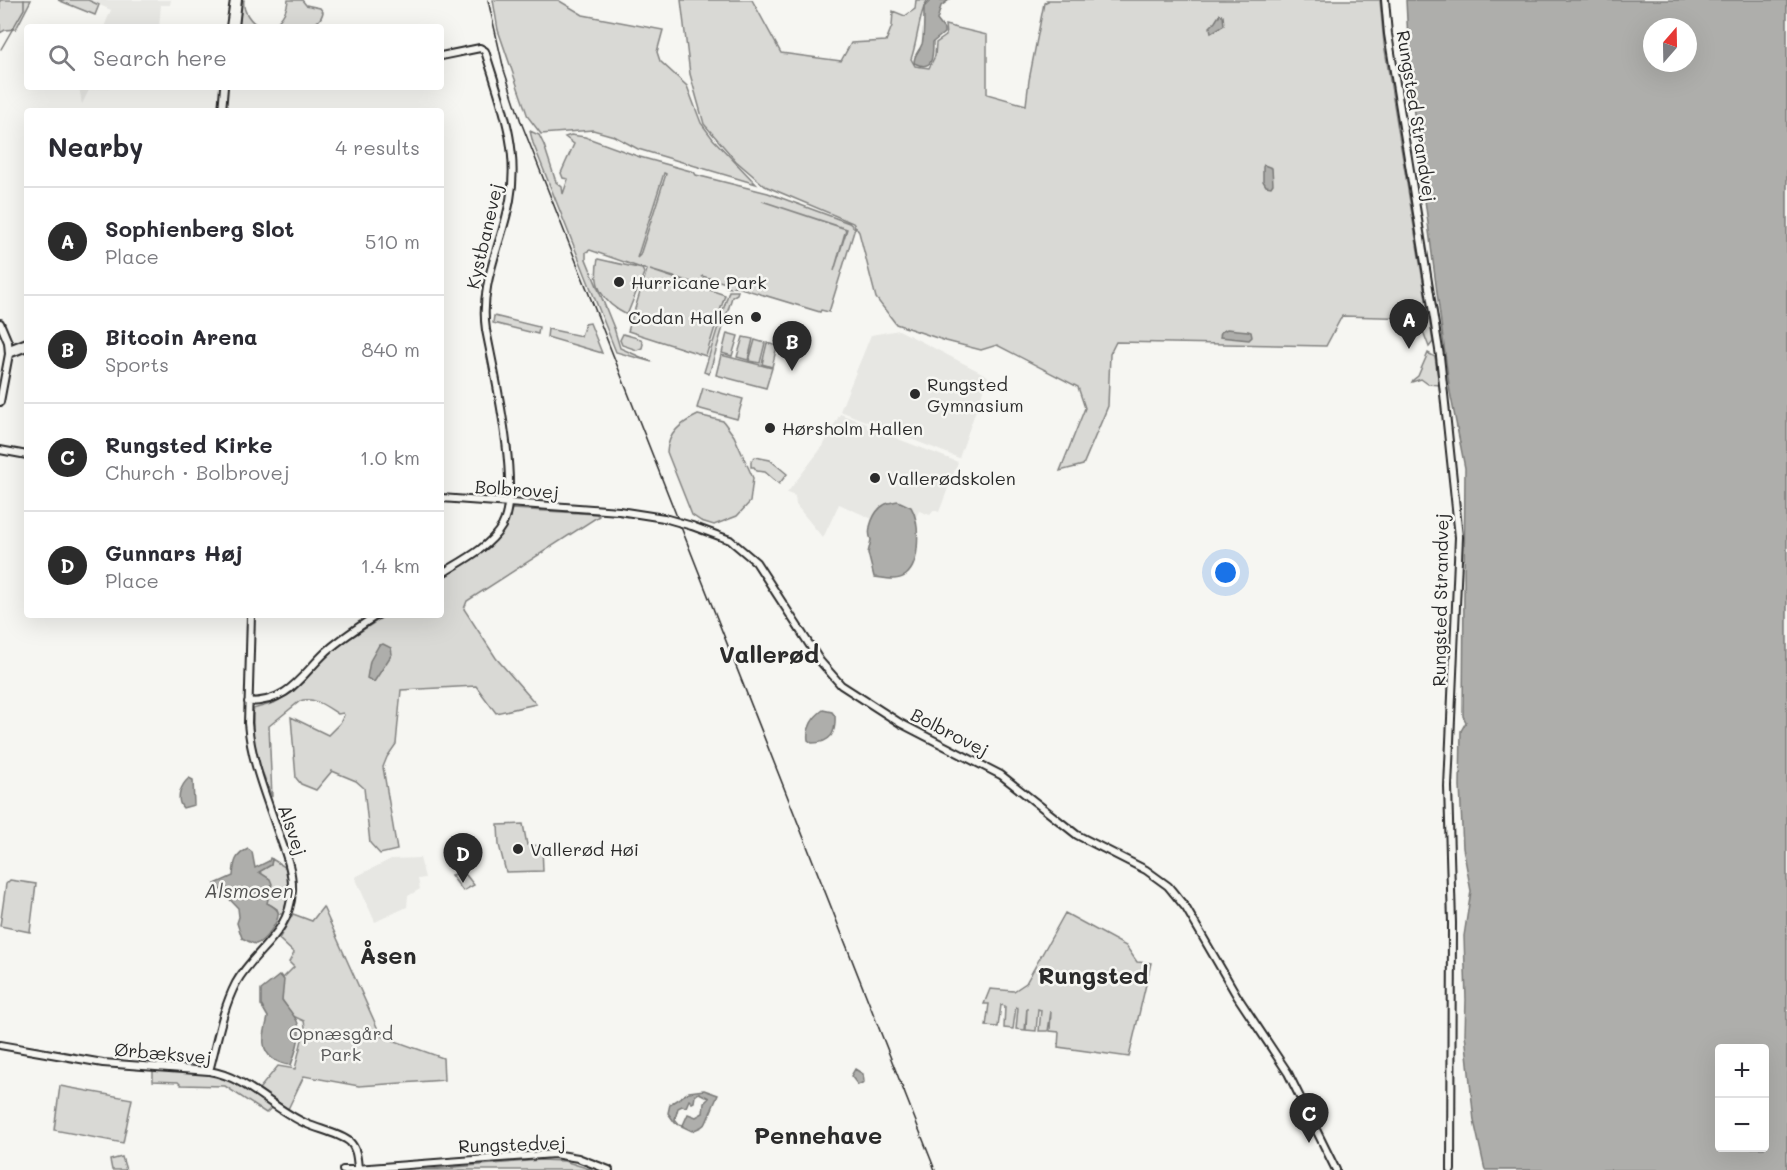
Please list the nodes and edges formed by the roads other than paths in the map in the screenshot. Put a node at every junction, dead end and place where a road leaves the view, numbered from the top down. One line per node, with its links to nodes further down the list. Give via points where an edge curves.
1 (234, 0): 4 (street)
2 (238, 0): 5 (street)
3 (1384, 0): 28 (street, Rungsted Strandvej, via 1440,356 1459,537 1448,787)
4 (231, 24)
5 (235, 24)
6 (444, 56): 17 (street, Kystbanevej, via 483,49 512,150 510,200 488,280 485,309 509,461)
7 (226, 90): 8 (street)
8 (224, 108)
9 (0, 323): 12 (street)
10 (24, 344): 12 (street)
11 (24, 348): 12 (street)
12 (9, 352): 13 (street)
13 (0, 402)
14 (0, 450): 15 (street)
15 (24, 454)
16 (444, 498): 17 (street, Bolbrovej)
17 (507, 503): 18 (street, Kystbanevej, via 504,521 490,540); 27 (street, Bolbrovej, bridge, via 619,511 664,518 723,536 762,571 820,661 841,685 900,723 1001,775 1077,834 1168,886 1186,908 1288,1073)
18 (444, 572)
19 (251, 618): 21 (street, Alsvej)
20 (372, 618): 21 (street, via 327,651 288,692 267,701)
21 (248, 702): 23 (street, Alsvej, via 252,753 287,857 292,892 281,928 241,975 232,993)
22 (0, 1045): 23 (street, Ørbæksvej, via 109,1064)
23 (209, 1071): 24 (street, Ørbæksvej, via 237,1079 291,1116 346,1139 354,1148)
24 (358, 1168): 25 (street, Rungstedvej); 26 (street, Rungstedvej, via 554,1154)
25 (343, 1170)
26 (609, 1170)
27 (1336, 1170)
28 (1451, 1170)

